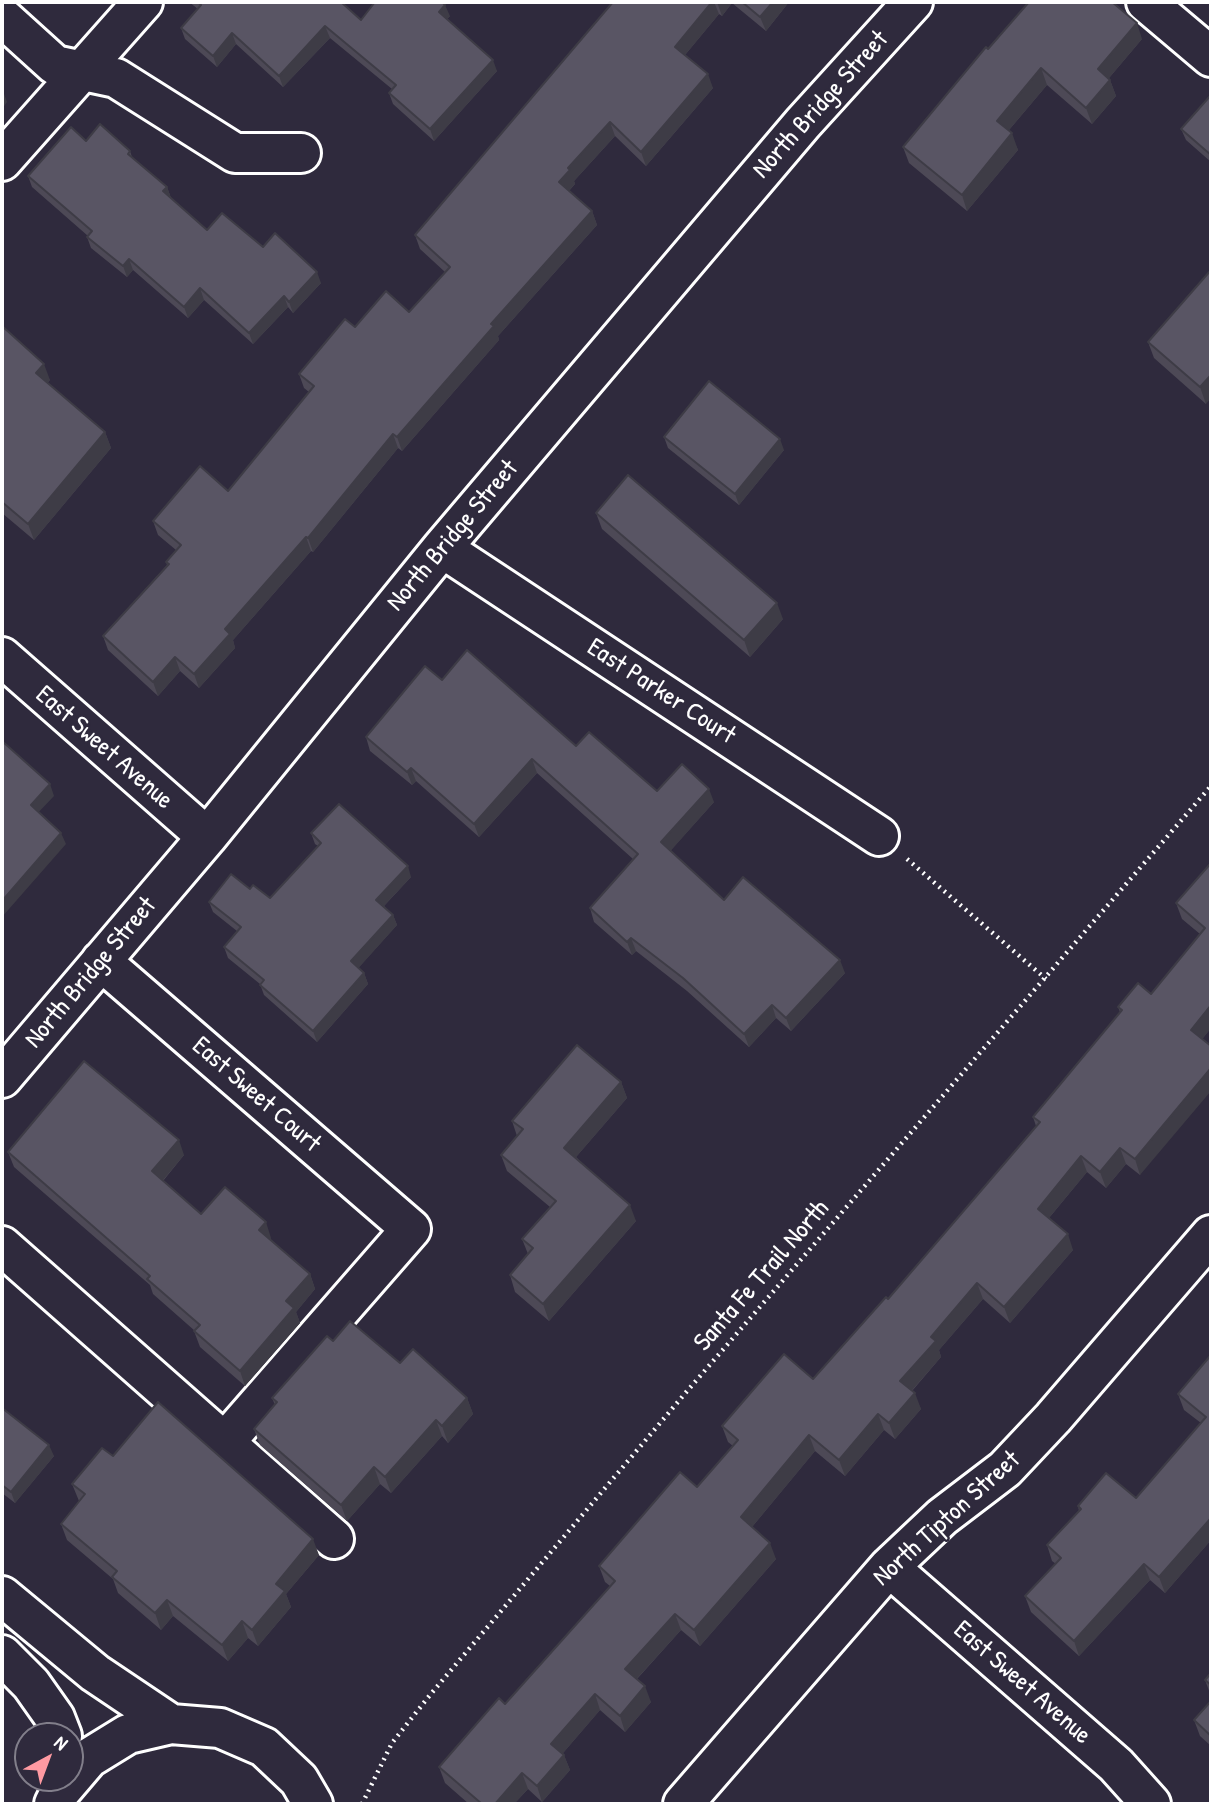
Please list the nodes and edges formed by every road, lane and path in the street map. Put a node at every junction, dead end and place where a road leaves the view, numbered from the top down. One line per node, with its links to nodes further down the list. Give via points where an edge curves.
1 (143, 2): 6 (street)
2 (914, 2): 9 (street, North Bridge Street, via 803,123)
3 (1146, 2): 5 (street)
4 (2, 17): 6 (street, via 54,65)
5 (1211, 57)
6 (83, 71): 7 (street, via 116,78 235,153); 8 (street)
7 (301, 153)
8 (2, 161)
9 (442, 548): 12 (street, East Parker Court); 13 (street, North Bridge Street)
10 (2, 657): 13 (street, East Sweet Avenue)
11 (1211, 786): 15 (path, Santa Fe Trail North)
12 (879, 836): 15 (path)
13 (207, 837): 14 (street, North Bridge Street)
14 (101, 961): 16 (street, North Bridge Street); 19 (street, East Sweet Court, via 411,1229)
15 (1046, 979): 28 (path, Santa Fe Trail North, via 697,1379 430,1695 393,1743)
16 (2, 1078)
17 (1211, 1235): 21 (street, North Tipton Street, via 1005,1469 942,1517)
18 (2, 1246): 19 (street)
19 (225, 1442): 20 (street)
20 (334, 1539)
21 (889, 1567): 29 (street, North Tipton Street); 30 (street, East Sweet Avenue, via 1116,1765)
22 (2, 1596): 25 (street, via 94,1673)
23 (2, 1655): 24 (street, via 31,1684)
24 (57, 1722)
25 (171, 1724): 26 (street, via 128,1734); 27 (street, via 220,1728 264,1747 299,1780)
26 (84, 1762)
27 (313, 1804)
28 (362, 1804)
29 (683, 1804)
30 (1151, 1804)

